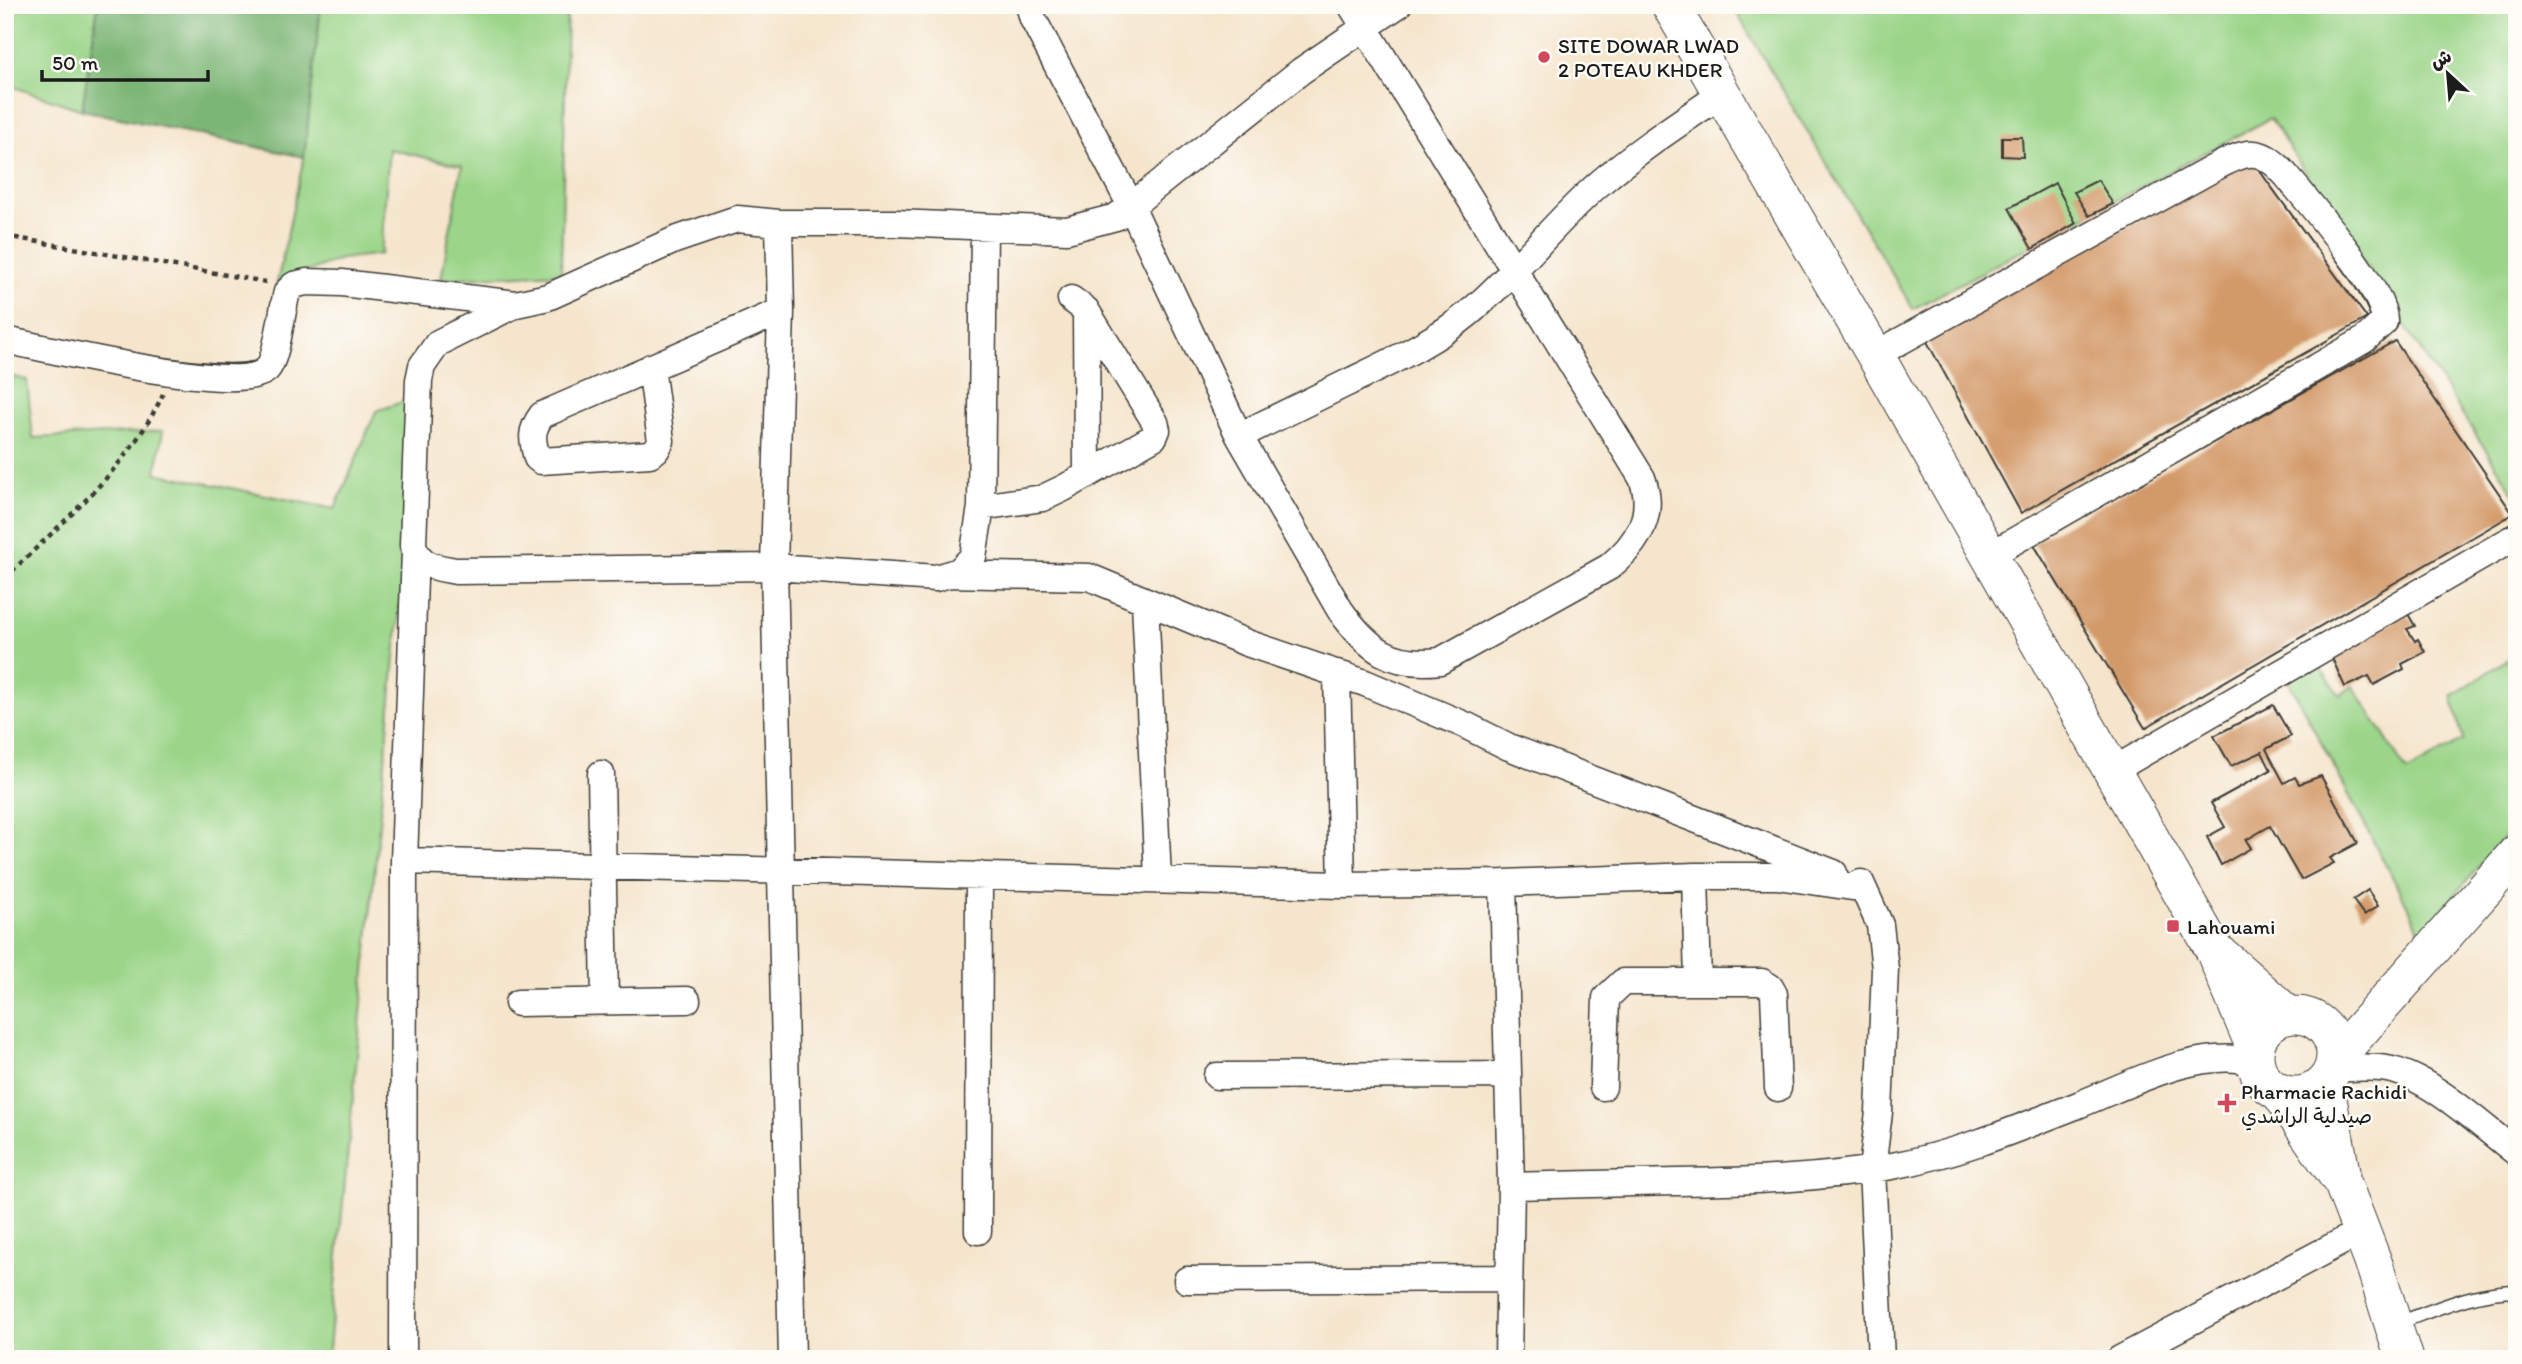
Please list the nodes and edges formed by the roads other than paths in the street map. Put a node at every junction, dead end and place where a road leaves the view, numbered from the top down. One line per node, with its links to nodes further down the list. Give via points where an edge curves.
1 (1029, 5): 6 (street)
2 (1398, 5): 4 (street)
3 (1670, 5): 5 (main road)
4 (1357, 16): 6 (street, via 1301,71); 9 (street)
5 (1722, 94): 9 (street, via 1601,182); 13 (main road)
6 (1131, 206): 8 (street, via 1116,217 1067,230); 15 (street)
7 (779, 223): 8 (street); 10 (street, via 737,219 712,226 548,296); 11 (street)
8 (984, 227): 17 (street)
9 (1514, 271): 15 (street, via 1469,313 1421,345); 15 (street, via 1647,493 1638,536 1609,567 1440,661 1416,664 1392,658 1354,629 1340,610)
10 (516, 304): 12 (street, via 341,283 294,285 288,292 267,369 241,377 173,372); 19 (street, via 438,343 422,366)
11 (781, 311): 14 (street); 21 (street)
12 (5, 340)
13 (1875, 355): 20 (main road); 20 (street, via 2204,173 2249,153 2273,161 2285,174 2377,298 2384,322 2364,340)
14 (651, 367): 14 (street, via 542,415 532,434 537,458 650,454 656,450 661,441)
15 (1239, 436)
16 (1087, 475): 16 (street, via 1079,304 1157,430 1154,437); 17 (street, via 1043,498)
17 (981, 507): 22 (street, via 973,558)
18 (2517, 536): 25 (street)
19 (415, 551): 21 (street, via 425,563 456,571); 28 (street)
20 (1990, 555): 25 (main road)
21 (774, 567): 22 (street, via 915,578); 30 (street)
22 (949, 574): 23 (street, via 1090,577)
23 (1145, 602): 24 (street); 33 (street)
24 (1337, 673): 35 (street, via 1509,747); 36 (street)
25 (2112, 771): 37 (main road)
26 (601, 775): 29 (street)
27 (2517, 853): 44 (main road, via 2390,998)
28 (404, 861): 29 (street); 61 (street)
29 (603, 866): 30 (street); 40 (street)
30 (783, 870): 31 (street); 62 (street)
31 (979, 875): 33 (street); 54 (street)
32 (1695, 876): 34 (street); 35 (street, via 1777,876 1852,887); 38 (street)
33 (1158, 879): 36 (street)
34 (1503, 883): 36 (street); 45 (street)
35 (1861, 883): 51 (street, via 1880,925 1885,969)
36 (1342, 885)
37 (2213, 948): 42 (main road); 43 (main road)
38 (1698, 982): 47 (street, via 1623,982 1614,988 1606,998); 48 (street, via 1762,982 1770,987 1774,994)
39 (687, 1000): 40 (street)
40 (605, 1001): 41 (street)
41 (518, 1003)
42 (2288, 1015): 43 (main road, via 2267,1025); 44 (main road, via 2313,1019)
43 (2255, 1055): 49 (main road, via 2260,1076); 51 (street, via 2177,1068 1959,1149)
44 (2329, 1059): 49 (main road, via 2314,1091 2297,1096); 50 (street, via 2409,1075); 52 (main road)
45 (1508, 1075): 46 (street); 53 (street)
46 (1217, 1076)
47 (1603, 1087)
48 (1777, 1088)
49 (2280, 1093): 52 (main road)
50 (2517, 1153)
51 (1872, 1169): 53 (street, via 1734,1181); 64 (street)
52 (2343, 1184): 55 (main road)
53 (1511, 1186): 56 (street)
54 (978, 1231)
55 (2362, 1231): 59 (main road); 60 (street)
56 (1509, 1278): 57 (street); 63 (street)
57 (1187, 1280)
58 (2517, 1291): 59 (lane, via 2463,1299)
59 (2399, 1342)
60 (2162, 1349): 65 (street)
61 (403, 1359)
62 (793, 1359)
63 (1508, 1359)
64 (1881, 1359)
65 (2120, 1359)

